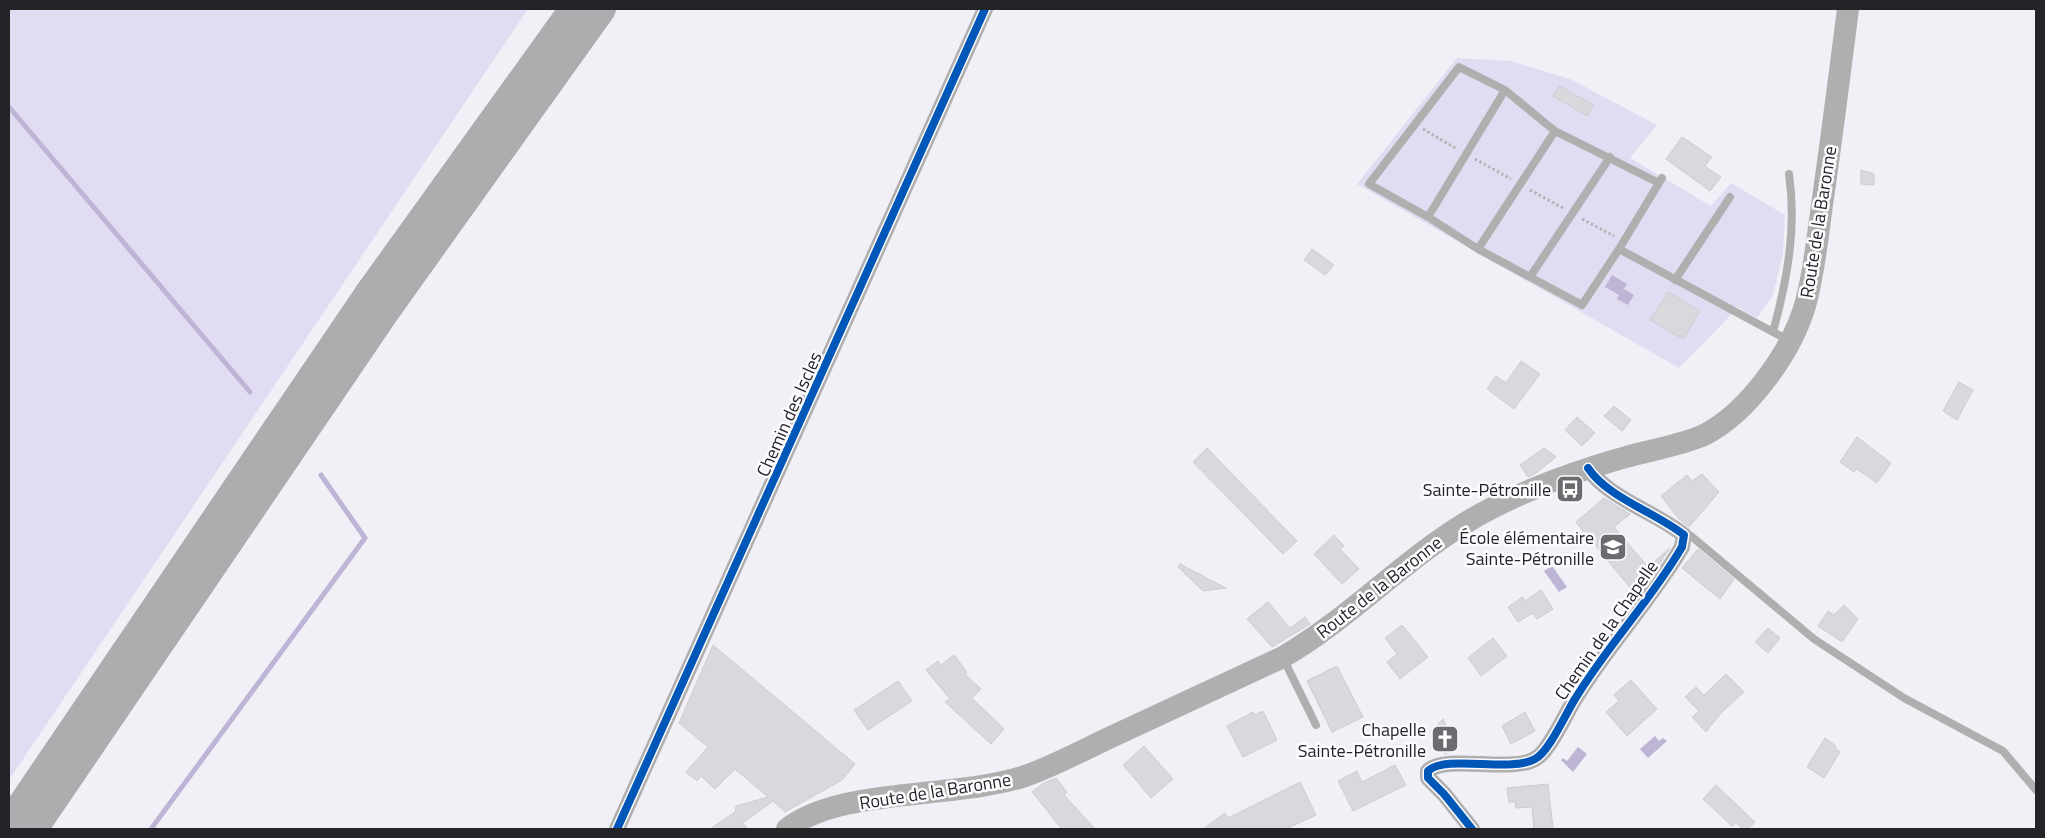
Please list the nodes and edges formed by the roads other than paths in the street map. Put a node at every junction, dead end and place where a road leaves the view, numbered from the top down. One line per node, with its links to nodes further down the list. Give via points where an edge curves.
1 (573, 9): 21 (highway, via 368,294)
2 (602, 9): 22 (highway, via 389,307)
3 (986, 9): 23 (street, Chemin des Iscles)
4 (1848, 9): 15 (main road, Route de la Baronne, via 1806,303)
5 (1505, 90): 6 (lane); 10 (lane); 10 (lane, via 1459,67 1369,184)
6 (1555, 131): 7 (lane); 11 (lane)
7 (1610, 157): 12 (lane, via 1660,180); 13 (lane)
8 (1789, 174): 15 (lane, via 1792,198 1789,259)
9 (1730, 197): 14 (lane)
10 (1428, 217): 11 (lane)
11 (1478, 249): 13 (lane)
12 (1618, 249): 13 (lane, via 1582,305); 14 (lane)
13 (1530, 277)
14 (1675, 280): 15 (lane)
15 (1781, 336): 16 (main road, Route de la Baronne, via 1767,376 1750,399 1718,426 1702,436)
16 (1588, 468): 17 (street, via 1601,483); 18 (main road, Route de la Baronne, via 1536,486 1465,522 1415,557 1322,632)
17 (1684, 535): 20 (lane, via 1691,536 1814,639 1904,698 2003,751); 25 (street, Chemin de la Chapelle, via 1676,557 1590,673 1536,759 1470,765 1441,764 1428,771 1428,778)
18 (1283, 657): 19 (lane); 24 (main road, Route de la Baronne, via 1026,776 977,788 845,806 823,811)
19 (1316, 725)
20 (2036, 790)
21 (9, 822)
22 (34, 829)
23 (617, 829)
24 (789, 829)
25 (1472, 829)

